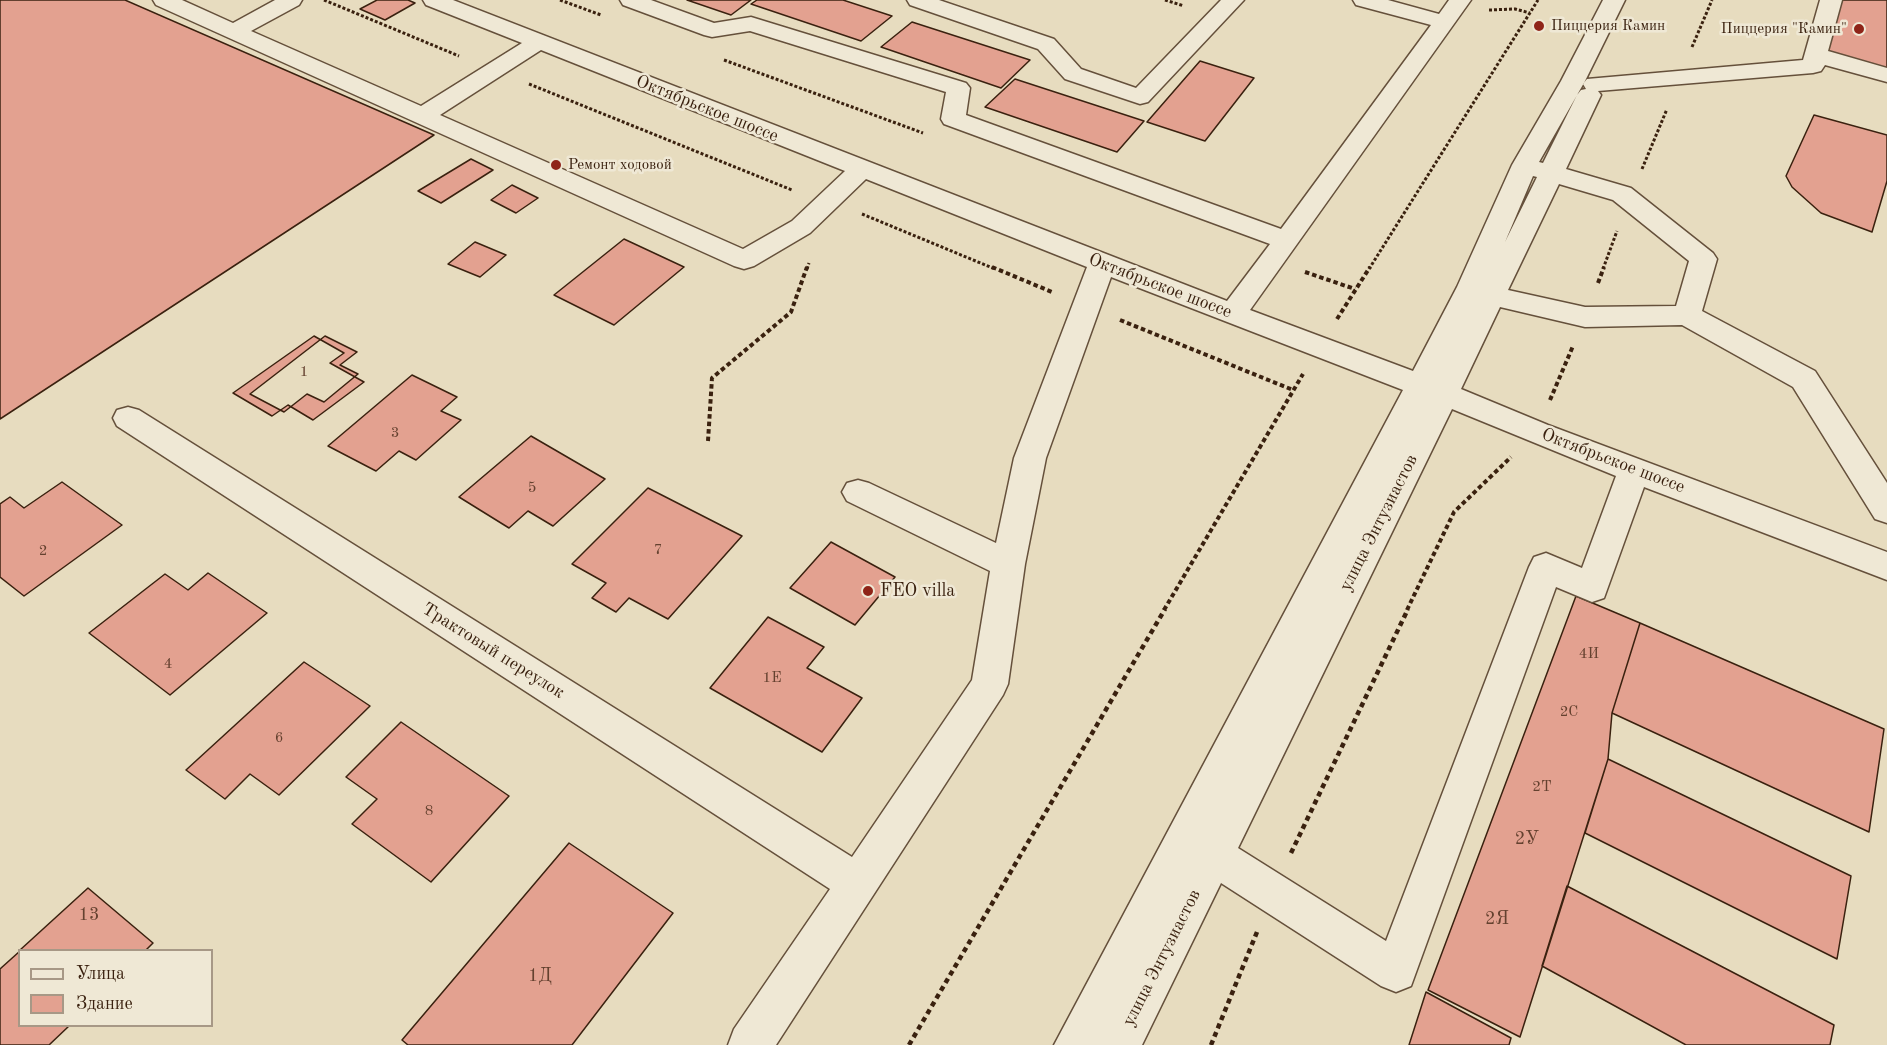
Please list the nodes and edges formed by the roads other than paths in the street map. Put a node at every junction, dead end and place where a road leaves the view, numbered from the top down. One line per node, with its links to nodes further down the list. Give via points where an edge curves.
1 (164, 0): 13 (street)
2 (291, 0): 13 (street)
3 (434, 0): 14 (street, Октябрьское шоссе)
4 (631, 0): 21 (street, via 712,30 751,24 958,88 953,119)
5 (918, 0): 6 (street, via 1046,44 1073,74 1140,97)
6 (1233, 0)
7 (1364, 0): 12 (street)
8 (1460, 0): 12 (street)
9 (1614, 0): 19 (street, via 1573,81)
10 (1636, 0): 17 (street, улица Энтузиастов)
11 (1831, 0): 15 (street)
12 (1444, 22): 21 (street)
13 (234, 31): 18 (street)
14 (539, 42): 18 (street); 20 (street, Октябрьское шоссе)
15 (1816, 56): 16 (street); 17 (street, via 1813,66)
16 (1887, 75)
17 (1595, 84): 19 (street, улица Энтузиастов)
18 (423, 116): 20 (street, via 744,260 801,226)
19 (1538, 169): 23 (street, улица Энтузиастов); 25 (street, via 1622,194 1703,259)
20 (861, 170): 22 (street, Октябрьское шоссе)
21 (1286, 240): 24 (street)
22 (1102, 264): 24 (street, Октябрьское шоссе); 31 (street, via 1030,458)
23 (1480, 291): 25 (street, via 1585,317); 26 (street, улица Энтузиастов)
24 (1233, 314): 26 (street, Октябрьское шоссе)
25 (1687, 315): 30 (street, via 1804,379)
26 (1432, 390): 28 (street, Октябрьское шоссе); 33 (street, улица Энтузиастов); 36 (street)
27 (128, 418): 34 (street, Трактовый переулок)
28 (1634, 470): 32 (street, Октябрьское шоссе); 33 (street, via 1592,588 1546,567 1396,971)
29 (858, 492): 31 (street)
30 (1887, 510)
31 (1008, 564): 34 (street, via 990,684)
32 (1887, 566)
33 (1214, 855): 37 (street, улица Энтузиастов)
34 (858, 884): 35 (street)
35 (750, 1045)
36 (1076, 1045)
37 (1119, 1045)

